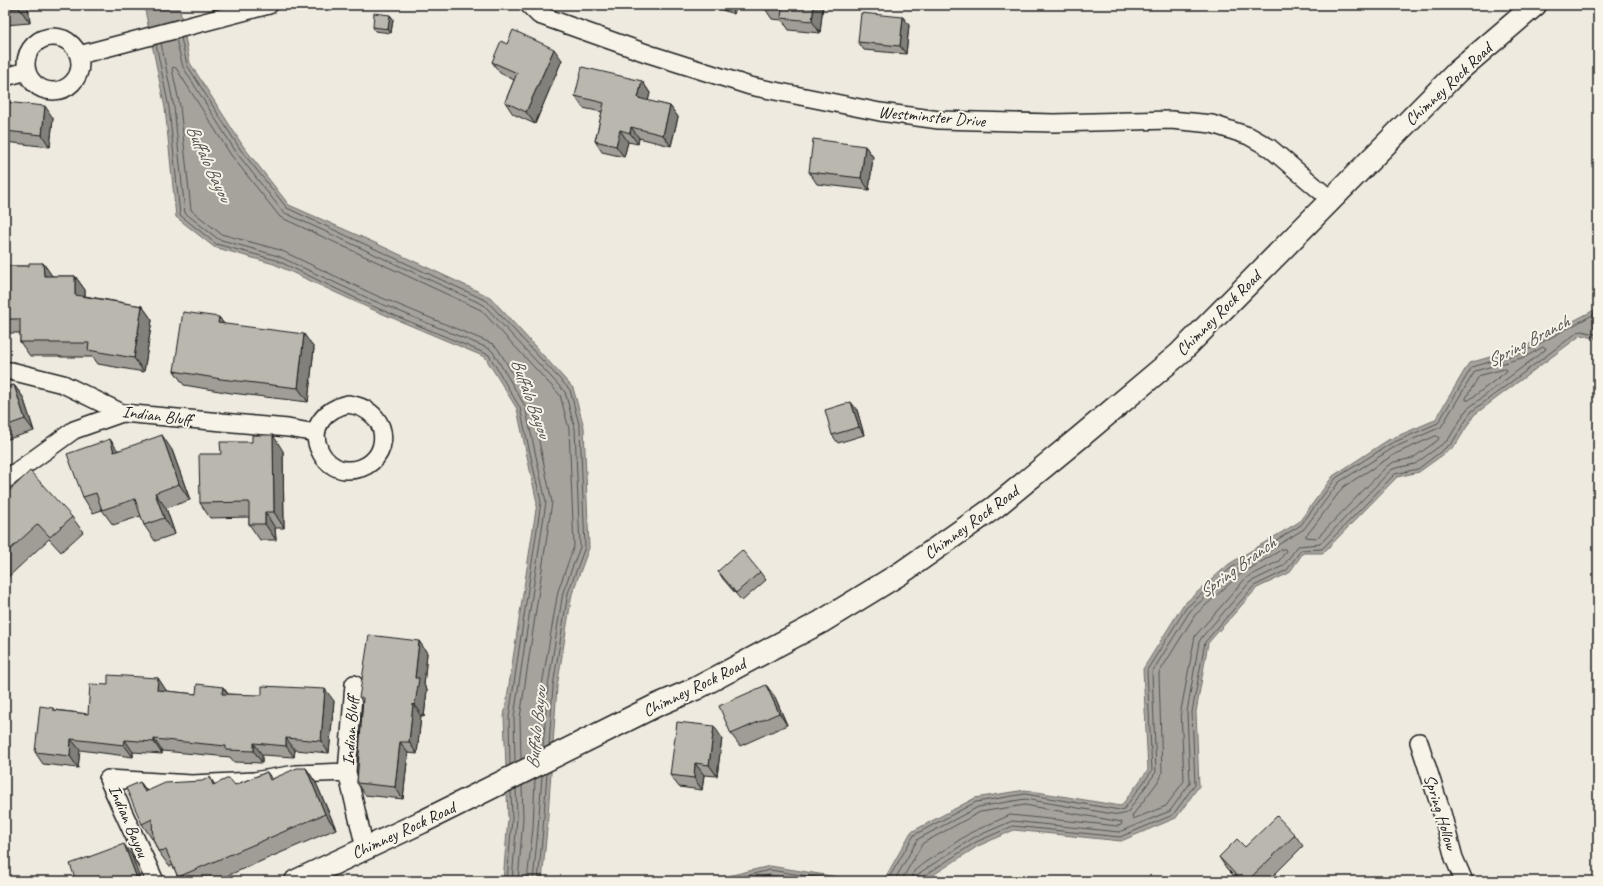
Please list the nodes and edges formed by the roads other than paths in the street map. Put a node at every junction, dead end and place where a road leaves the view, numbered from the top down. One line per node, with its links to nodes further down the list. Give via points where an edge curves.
1 (269, 5): 4 (street)
2 (528, 5): 7 (street, Westminster Drive, via 538,15 750,86 880,112 939,120 1054,123 1171,120 1212,124 1249,136 1270,148)
3 (1536, 5): 7 (main road, Chimney Rock Road, via 1458,71)
4 (79, 55): 5 (street, via 68,41 46,38 34,45 29,53); 5 (street, via 79,72 75,80 61,90 44,89 31,79)
5 (27, 71): 6 (street)
6 (5, 77)
7 (1330, 199): 15 (main road, Chimney Rock Road, via 1179,354 995,507 902,573 821,622 695,689 655,706)
8 (5, 371): 9 (street, Indian Bluff, via 64,384)
9 (122, 413): 10 (street, Indian Bluff, via 288,428); 11 (street, via 74,430)
10 (316, 433)
11 (5, 480)
12 (354, 684): 14 (street, Indian Bluff)
13 (1419, 742): 18 (street, Spring Hollow, via 1454,858)
14 (347, 772): 15 (street, Indian Bluff); 16 (street, Indian Bayou, via 192,784 108,780)
15 (365, 848): 17 (main road, Chimney Rock Road)
16 (155, 881)
17 (296, 881)
18 (1464, 881)

